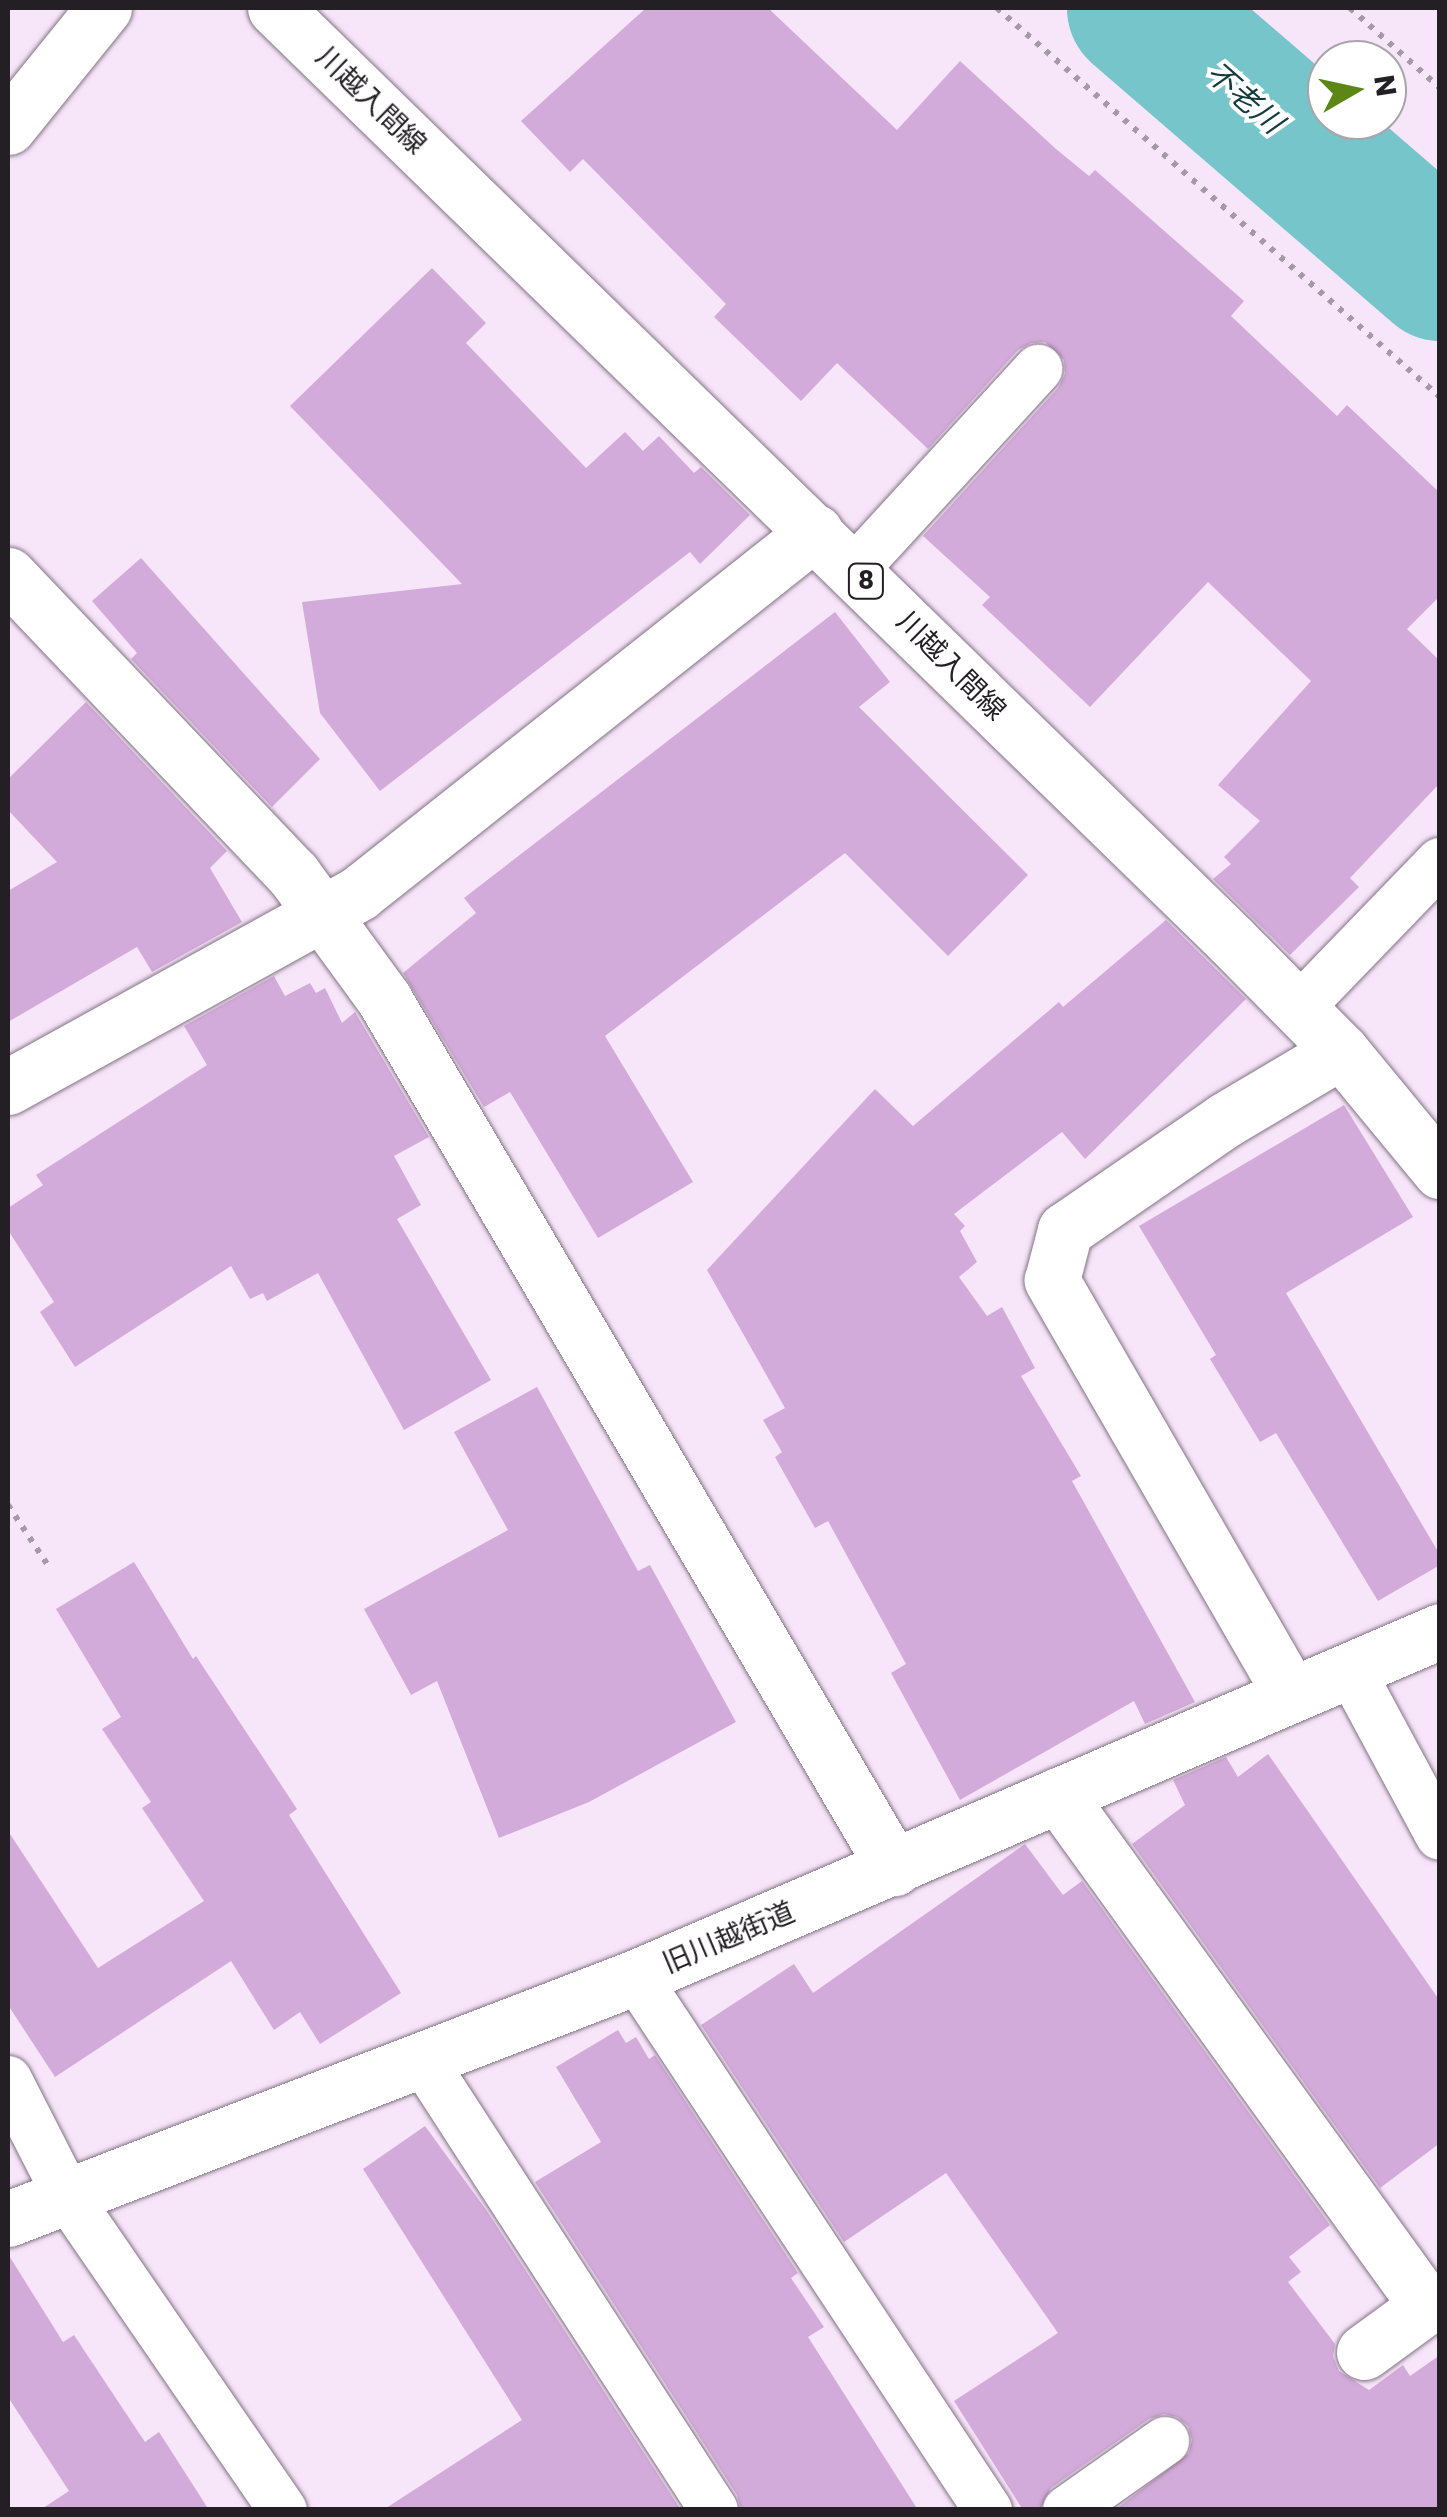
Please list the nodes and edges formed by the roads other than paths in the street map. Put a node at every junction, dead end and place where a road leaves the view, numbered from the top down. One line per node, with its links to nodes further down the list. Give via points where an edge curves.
1 (104, 8): 3 (street)
2 (274, 8): 5 (street, 川越入間線 / 8)
3 (8, 127)
4 (1038, 369): 6 (lane)
5 (815, 532): 6 (street, 川越入間線 / 8); 9 (street)
6 (854, 570): 10 (street, 川越入間線 / 8)
7 (8, 575): 9 (street)
8 (1440, 862): 10 (lane)
9 (326, 914): 12 (street); 19 (street, via 384,999)
10 (1299, 1008): 11 (street, 川越入間線 / 8)
11 (1341, 1051): 13 (street, 川越入間線 / 8); 16 (street, via 1225,1120 1065,1230 1052,1280)
12 (8, 1087)
13 (1440, 1171)
14 (1440, 1630): 15 (street, 旧川越街道)
15 (1351, 1671): 16 (street, 旧川越街道); 18 (lane)
16 (1290, 1693): 17 (street, 旧川越街道)
17 (1058, 1796): 19 (street, 旧川越街道); 25 (street, via 1426,2306)
18 (1440, 1836)
19 (894, 1868): 20 (street, 旧川越街道)
20 (636, 1977): 21 (street, 旧川越街道); 29 (lane)
21 (422, 2060): 23 (street, 旧川越街道); 28 (lane)
22 (8, 2080): 23 (lane)
23 (67, 2196): 24 (street, 旧川越街道); 27 (lane)
24 (8, 2219)
25 (1364, 2352)
26 (1165, 2440): 30 (lane)
27 (283, 2510)
28 (714, 2510)
29 (988, 2510)
30 (1066, 2510)

